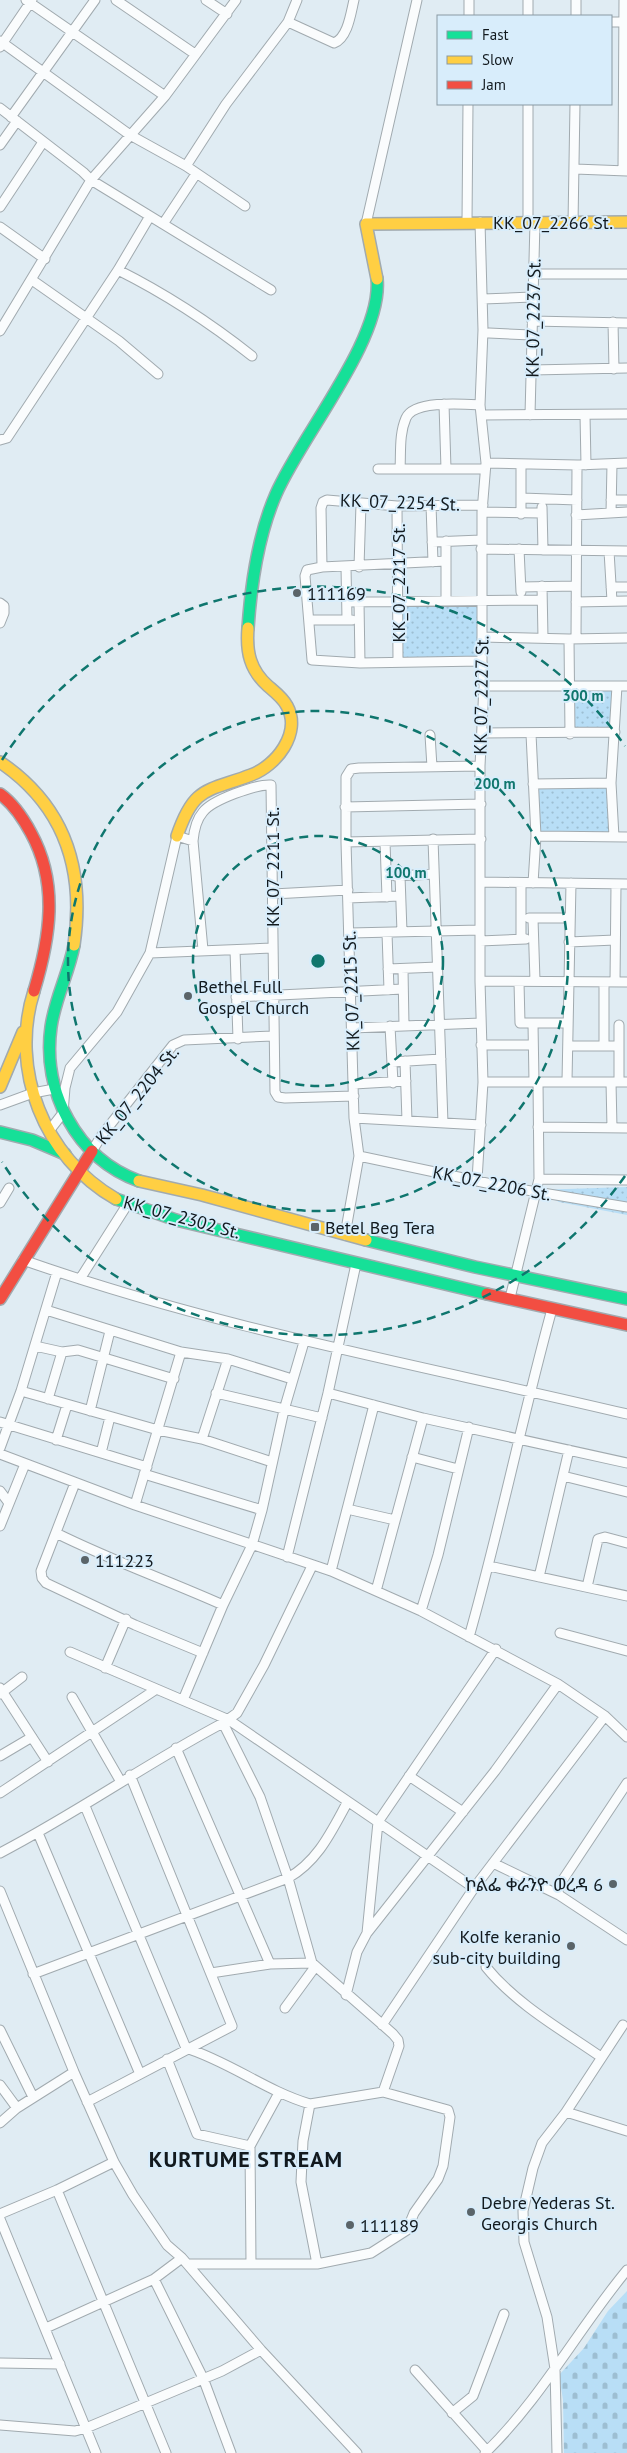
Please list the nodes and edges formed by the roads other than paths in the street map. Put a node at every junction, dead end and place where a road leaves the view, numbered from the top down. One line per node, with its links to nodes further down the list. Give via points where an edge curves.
1 (95, 0): 20 (street)
2 (116, 0): 22 (street)
3 (206, 0): 13 (street)
4 (236, 0): 13 (street)
5 (297, 0): 17 (street)
6 (354, 0): 17 (street, via 350,19 341,38 334,43)
7 (417, 0): 49 (street)
8 (469, 0): 14 (street)
9 (528, 0): 15 (street)
10 (576, 0): 16 (street)
11 (624, 0): 19 (street)
12 (29, 1): 20 (street); 21 (street)
13 (227, 14): 22 (street)
14 (469, 15)
15 (528, 15)
16 (576, 15)
17 (288, 22): 34 (street, via 226,104)
18 (612, 22): 19 (street)
19 (625, 22): 29 (street)
20 (72, 32): 23 (street); 24 (street)
21 (1, 44): 23 (street)
22 (196, 54): 24 (street)
23 (43, 72): 30 (street); 31 (street)
24 (165, 96): 31 (street)
25 (468, 105): 43 (street)
26 (528, 105): 45 (street, KK_07_2237 St.)
27 (575, 105): 35 (street)
28 (0, 108): 30 (street)
29 (625, 108): 36 (street)
30 (14, 119): 32 (street); 33 (street)
31 (130, 135): 34 (street); 38 (street)
32 (43, 142): 38 (street); 39 (street)
33 (0, 145)
34 (186, 166): 37 (street)
35 (575, 169): 36 (street); 47 (street)
36 (625, 171)
37 (196, 174): 40 (street); 48 (street)
38 (91, 180): 42 (street); 51 (street)
39 (3, 196): 41 (street)
40 (244, 206)
41 (0, 207)
42 (150, 216): 48 (street); 52 (street)
43 (466, 222): 44 (main road, KK_07_2266 St.); 49 (main road, KK_07_2266 St.)
44 (480, 222): 45 (main road, KK_07_2266 St.); 58 (street, KK_07_2227 St.)
45 (531, 222): 47 (main road, KK_07_2266 St.); 53 (street, KK_07_2237 St.)
46 (627, 222): 47 (main road, KK_07_2266 St.)
47 (573, 223)
48 (163, 224): 56 (street)
49 (366, 224): 157 (main road, via 377,293 372,324 277,490 261,540 247,637 249,659 261,679 284,699 288,707 291,725 285,747 266,769 192,801)
50 (0, 227): 51 (street)
51 (45, 259): 55 (street)
52 (118, 270): 59 (street); 66 (street, via 157,289 212,324)
53 (534, 274): 54 (street); 57 (street, KK_07_2237 St.)
54 (627, 274)
55 (32, 280): 59 (street); 63 (street)
56 (271, 290)
57 (532, 297): 58 (street); 60 (street, KK_07_2237 St.)
58 (483, 299): 72 (street, KK_07_2227 St.)
59 (85, 316): 70 (street); 77 (street, via 7,438)
60 (532, 320): 61 (street); 65 (street, KK_07_2237 St.)
61 (613, 322): 62 (street); 68 (street)
62 (627, 323)
63 (0, 331)
64 (489, 333): 65 (street)
65 (531, 335): 69 (street, KK_07_2237 St.)
66 (252, 356)
67 (627, 368): 68 (street)
68 (614, 369): 69 (street)
69 (532, 370): 75 (street, KK_07_2237 St.)
70 (158, 374)
71 (444, 404): 72 (street); 84 (street, via 423,406 406,416); 85 (street)
72 (480, 404): 74 (street, KK_07_2227 St.)
73 (627, 414): 76 (street)
74 (482, 415): 75 (street); 82 (street, KK_07_2227 St.)
75 (530, 415): 76 (street)
76 (585, 415): 81 (street)
77 (0, 440)
78 (627, 463): 80 (street)
79 (521, 464): 81 (street); 82 (street); 86 (street)
80 (612, 464): 81 (street); 89 (street)
81 (581, 465): 88 (street)
82 (485, 466): 85 (street); 94 (street, KK_07_2227 St.)
83 (378, 469): 84 (street)
84 (400, 469): 85 (street)
85 (446, 469)
86 (522, 498): 87 (street); 98 (street)
87 (542, 499): 88 (street); 96 (street)
88 (577, 500): 99 (street)
89 (611, 500): 90 (street); 97 (street)
90 (627, 500)
91 (361, 504): 93 (street, KK_07_2254 St.); 111 (street); 112 (street, KK_07_2254 St., via 322,502)
92 (431, 505): 93 (street, KK_07_2254 St.); 94 (street, KK_07_2254 St.); 101 (street)
93 (397, 506): 110 (street, KK_07_2217 St.)
94 (482, 509): 98 (street); 102 (street, KK_07_2227 St.)
95 (627, 512): 97 (street)
96 (542, 513): 98 (street); 104 (street)
97 (611, 513): 99 (street)
98 (521, 514)
99 (576, 515): 106 (street)
100 (446, 541): 101 (street); 102 (street); 108 (street)
101 (432, 542): 109 (street)
102 (481, 544): 103 (street); 120 (street, KK_07_2227 St.)
103 (519, 549): 104 (street); 116 (street)
104 (543, 550): 106 (street)
105 (627, 550): 107 (street)
106 (576, 551): 107 (street); 115 (street)
107 (609, 551): 117 (street)
108 (446, 561): 109 (street); 119 (street)
109 (433, 562): 110 (street)
110 (397, 564): 111 (street); 123 (street, KK_07_2217 St.)
111 (359, 566): 113 (street)
112 (322, 567): 113 (street); 131 (street, via 305,572)
113 (346, 567): 126 (street)
114 (542, 586): 115 (street); 116 (street); 122 (street)
115 (576, 586): 128 (street)
116 (520, 587): 121 (street)
117 (611, 587): 118 (street); 124 (street)
118 (627, 587)
119 (446, 600): 120 (street); 123 (street)
120 (483, 600): 121 (street); 134 (street, KK_07_2227 St.)
121 (521, 600): 122 (street)
122 (541, 600): 135 (street)
123 (398, 601): 127 (street); 138 (street, KK_07_2217 St.)
124 (612, 601): 125 (street); 128 (street)
125 (627, 601)
126 (347, 602): 127 (street); 130 (street)
127 (360, 602): 132 (street)
128 (576, 602): 137 (street)
129 (0, 603): 133 (street, via 4,606)
130 (347, 619): 131 (street); 132 (street)
131 (310, 620): 140 (street, via 312,660)
132 (360, 620): 140 (street)
133 (0, 623)
134 (483, 637): 135 (street); 139 (street, KK_07_2227 St.)
135 (543, 638): 137 (street)
136 (627, 638): 137 (street)
137 (573, 639): 143 (street)
138 (398, 661): 139 (street); 140 (street)
139 (482, 661): 141 (street, KK_07_2227 St.)
140 (360, 663)
141 (484, 686): 143 (street); 145 (street, KK_07_2227 St.)
142 (622, 686): 143 (street); 144 (street)
143 (569, 688): 147 (street)
144 (615, 732): 147 (street); 152 (street)
145 (482, 733): 146 (street); 151 (street, KK_07_2227 St.)
146 (531, 734): 147 (street); 153 (street)
147 (570, 734)
148 (430, 735): 150 (street)
149 (0, 762): 239 (main road, KK_07_2302 St., via 21,777 54,817 71,857 76,881 73,950 48,1035)
150 (432, 766): 151 (street); 156 (street, KK_07_2215 St., via 351,769 346,776)
151 (480, 766): 155 (street, KK_07_2227 St.)
152 (611, 783): 153 (street); 159 (street)
153 (533, 784): 158 (street)
154 (3, 796): 219 (main road, KK_07_2302 St., via 26,823 42,852 52,902 49,934 28,1006)
155 (481, 804): 156 (street); 161 (street, KK_07_2227 St.)
156 (345, 807): 164 (street, KK_07_2215 St.)
157 (177, 836): 163 (street); 195 (street)
158 (536, 836): 159 (street); 170 (street)
159 (614, 836): 160 (street)
160 (627, 836)
161 (481, 838): 162 (street); 169 (street, KK_07_2227 St.)
162 (433, 839): 165 (street); 166 (street)
163 (193, 841): 175 (street, KK_07_2211 St., via 195,825 203,810 227,797 271,786); 193 (street)
164 (346, 842): 165 (street); 176 (street, KK_07_2215 St.)
165 (385, 842): 167 (street)
166 (434, 874): 168 (street); 183 (street)
167 (386, 876): 168 (street); 178 (street)
168 (400, 876): 177 (street)
169 (481, 882): 171 (street); 182 (street, KK_07_2227 St.)
170 (533, 883): 171 (street); 172 (street)
171 (521, 884): 179 (street)
172 (571, 884): 174 (street); 180 (street)
173 (627, 884): 174 (street)
174 (616, 885): 189 (street)
175 (273, 894): 176 (street); 192 (street, KK_07_2211 St.)
176 (348, 894): 178 (street); 185 (street, KK_07_2215 St.)
177 (400, 896): 178 (street); 184 (street)
178 (387, 897)
179 (521, 918): 181 (street); 187 (street)
180 (570, 918): 181 (street); 191 (street)
181 (533, 919): 188 (street)
182 (480, 930): 183 (street); 190 (street, KK_07_2227 St.)
183 (437, 931): 184 (street); 196 (street)
184 (402, 932): 186 (street)
185 (350, 933): 186 (street); 208 (street, KK_07_2215 St.)
186 (387, 933): 198 (street)
187 (521, 939): 188 (street); 190 (street)
188 (534, 939): 200 (street)
189 (615, 940): 191 (street); 204 (street)
190 (480, 941): 199 (street, KK_07_2227 St.)
191 (569, 942): 201 (street)
192 (272, 948): 194 (street, KK_07_2211 St.); 210 (street, KK_07_2211 St.)
193 (203, 950): 194 (street, KK_07_2211 St.); 195 (street, KK_07_2211 St.)
194 (235, 950): 209 (street)
195 (150, 953): 243 (street, via 117,1012 70,1068)
196 (438, 967): 197 (street); 212 (street)
197 (402, 969): 198 (street); 206 (street)
198 (388, 970): 207 (street)
199 (480, 981): 202 (street); 211 (street, KK_07_2227 St.)
200 (535, 981): 201 (street); 202 (street)
201 (568, 981): 203 (street); 214 (street)
202 (519, 982): 213 (street, via 520,1023)
203 (604, 982): 204 (street); 215 (street)
204 (615, 982): 205 (street)
205 (627, 982)
206 (403, 989): 207 (street); 218 (street)
207 (389, 990): 208 (street)
208 (352, 993): 210 (street); 220 (street, KK_07_2215 St.)
209 (236, 997): 210 (street); 222 (street)
210 (273, 997): 221 (street, KK_07_2211 St.)
211 (481, 1023): 212 (street); 223 (street, KK_07_2227 St.)
212 (440, 1024): 218 (street); 228 (street)
213 (533, 1024): 214 (street); 224 (street)
214 (568, 1024): 225 (street)
215 (604, 1024): 216 (street); 226 (street)
216 (623, 1025): 227 (street)
217 (390, 1026): 218 (street); 220 (street); 230 (street)
218 (404, 1026)
219 (25, 1028): 238 (main road); 240 (main road, KK_07_2302 St., via 26,1059)
220 (352, 1028): 237 (street, KK_07_2215 St.)
221 (273, 1036): 222 (street, KK_07_2204 St.); 241 (street, KK_07_2211 St., via 275,1092 278,1097)
222 (238, 1039): 253 (street, KK_07_2204 St., via 184,1040 173,1044)
223 (481, 1045): 224 (street); 233 (street, KK_07_2227 St.)
224 (534, 1045): 234 (street)
225 (568, 1046): 226 (street); 232 (street)
226 (604, 1046): 227 (street)
227 (619, 1046): 235 (street)
228 (441, 1059): 229 (street); 246 (street)
229 (405, 1061): 230 (street); 231 (street)
230 (392, 1062): 236 (street)
231 (406, 1081): 236 (street); 245 (street)
232 (567, 1081): 234 (street); 235 (street)
233 (483, 1082): 234 (street); 247 (street, KK_07_2227 St.)
234 (536, 1082): 248 (street)
235 (619, 1082): 249 (street)
236 (392, 1083): 237 (street)
237 (354, 1084): 241 (street, KK_07_2215 St.)
238 (0, 1087)
239 (54, 1090): 240 (street); 243 (main road, KK_07_2302 St.)
240 (33, 1094): 242 (street); 251 (main road, KK_07_2302 St.)
241 (354, 1096): 244 (street, KK_07_2215 St.)
242 (0, 1105)
243 (63, 1113): 251 (street); 253 (main road, KK_07_2302 St., via 77,1136)
244 (354, 1118): 245 (street); 255 (street, KK_07_2215 St.)
245 (407, 1121): 246 (street)
246 (443, 1123): 247 (street)
247 (481, 1125): 258 (street, KK_07_2227 St.)
248 (538, 1127): 249 (street); 257 (street)
249 (612, 1128): 250 (street)
250 (627, 1128)
251 (49, 1131): 254 (main road, KK_07_2302 St.)
252 (0, 1132): 254 (main road, via 32,1140)
253 (92, 1151): 256 (main road); 265 (main road, KK_07_2302 St., via 136,1180)
254 (65, 1154): 256 (main road, KK_07_2302 St.)
255 (359, 1156): 258 (street, KK_07_2206 St.); 265 (street, KK_07_2215 St.)
256 (80, 1172): 263 (main road, KK_07_2302 St., via 98,1188); 266 (main road)
257 (539, 1179): 259 (street); 261 (street)
258 (477, 1180): 261 (street, KK_07_2206 St.)
259 (627, 1180)
260 (9, 1188): 262 (street)
261 (535, 1191): 264 (street, KK_07_2206 St.); 269 (street)
262 (0, 1202)
263 (127, 1205): 267 (main road, KK_07_2302 St.); 270 (street)
264 (627, 1207)
265 (345, 1235): 269 (main road, KK_07_2302 St.)
266 (22, 1260): 268 (street); 272 (main road)
267 (356, 1264): 271 (main road, KK_07_2302 St.); 280 (street)
268 (57, 1272): 270 (street); 275 (street)
269 (514, 1275): 271 (street); 273 (main road, KK_07_2302 St.)
270 (80, 1279): 278 (street)
271 (510, 1298): 274 (main road, KK_07_2302 St.)
272 (0, 1299)
273 (627, 1299)
274 (552, 1309): 276 (main road, KK_07_2302 St.); 288 (street)
275 (46, 1310): 277 (street); 279 (street)
276 (627, 1325)
277 (110, 1331): 282 (street); 283 (street)
278 (304, 1342): 280 (street); 286 (street)
279 (34, 1346): 281 (street); 287 (street)
280 (336, 1349): 288 (street); 289 (street)
281 (62, 1352): 283 (street, via 78,1350); 291 (street)
282 (181, 1352): 284 (street); 285 (street)
283 (104, 1358): 285 (street); 295 (street)
284 (228, 1359): 286 (street); 290 (street)
285 (174, 1379): 303 (street)
286 (292, 1379): 294 (street)
287 (21, 1391): 291 (street); 301 (street)
288 (530, 1391): 296 (street); 304 (street)
289 (328, 1392): 293 (street); 298 (street)
290 (216, 1393): 294 (street); 305 (street)
291 (48, 1399): 292 (street)
292 (67, 1405): 295 (street); 306 (street)
293 (374, 1405): 299 (street); 323 (street)
294 (284, 1410): 298 (street); 312 (street)
295 (90, 1411): 297 (street)
296 (627, 1414)
297 (110, 1417): 303 (street); 309 (street)
298 (322, 1418): 330 (street)
299 (422, 1418): 302 (street); 311 (street)
300 (0, 1422): 301 (street)
301 (10, 1425): 306 (street); 307 (street)
302 (469, 1428): 304 (street); 315 (street)
303 (158, 1430): 305 (street); 316 (street)
304 (518, 1438): 308 (street); 332 (street)
305 (202, 1439): 312 (street)
306 (56, 1440): 309 (street)
307 (0, 1448)
308 (569, 1450): 313 (street); 317 (street)
309 (101, 1453): 316 (street)
310 (0, 1454): 314 (street)
311 (412, 1457): 315 (street); 325 (street)
312 (272, 1462): 324 (street)
313 (627, 1463)
314 (25, 1464): 318 (street); 321 (street)
315 (458, 1469): 339 (street)
316 (145, 1470): 322 (street); 324 (street)
317 (563, 1476): 320 (street); 334 (street)
318 (75, 1483): 322 (street); 327 (street)
319 (0, 1491): 321 (street)
320 (627, 1492)
321 (9, 1503): 326 (street)
322 (135, 1506): 329 (street)
323 (346, 1509): 325 (street); 333 (street)
324 (262, 1510): 329 (street)
325 (395, 1520): 336 (street)
326 (0, 1526)
327 (56, 1533): 338 (street); 340 (street, via 41,1571 46,1583)
328 (627, 1543): 335 (street, via 605,1537 598,1539)
329 (252, 1545): 330 (street); 338 (street)
330 (287, 1558): 331 (street)
331 (312, 1566): 333 (street); 355 (street, via 237,1714)
332 (489, 1566): 334 (street); 342 (street)
333 (331, 1571): 336 (street)
334 (539, 1577): 335 (street)
335 (587, 1587): 337 (street)
336 (376, 1591): 339 (street)
337 (627, 1596)
338 (223, 1604): 346 (street)
339 (421, 1610): 342 (street)
340 (126, 1619): 346 (street); 347 (street)
341 (560, 1633): 344 (street)
342 (469, 1637): 343 (street)
343 (496, 1649): 349 (street); 363 (street)
344 (627, 1651)
345 (70, 1652): 347 (street)
346 (203, 1653): 353 (street)
347 (105, 1668): 350 (street)
348 (22, 1677): 351 (street)
349 (558, 1684): 354 (street); 369 (street)
350 (155, 1690): 353 (street); 356 (street)
351 (1, 1691): 357 (street)
352 (72, 1697): 356 (street)
353 (183, 1700): 355 (street)
354 (605, 1716): 358 (street); 374 (street)
355 (226, 1722): 359 (street); 367 (street); 375 (street, via 260,1797)
356 (92, 1733): 361 (street); 364 (street)
357 (32, 1737): 360 (street); 361 (street)
358 (627, 1737)
359 (176, 1748): 362 (street); 378 (street)
360 (0, 1756)
361 (48, 1762): 366 (street)
362 (130, 1775): 364 (street); 380 (street)
363 (409, 1776): 369 (street); 370 (street)
364 (121, 1782): 368 (street)
365 (627, 1783): 379 (street, via 560,1884)
366 (0, 1793)
367 (347, 1803): 370 (street); 375 (street, via 318,1854)
368 (85, 1806): 371 (street); 382 (street)
369 (463, 1812): 373 (street)
370 (378, 1822): 373 (street); 381 (street)
371 (38, 1833): 372 (street); 384 (street)
372 (0, 1853)
373 (426, 1857): 376 (street); 381 (street)
374 (493, 1863): 376 (street); 379 (street)
375 (288, 1878): 378 (street); 386 (street)
376 (474, 1888): 393 (street)
377 (0, 1891): 389 (street)
378 (240, 1895): 380 (street); 385 (street)
379 (559, 1895): 383 (street)
380 (187, 1914): 382 (street); 388 (street)
381 (366, 1933): 390 (street, via 357,1952)
382 (138, 1934): 384 (street); 395 (street)
383 (627, 1940)
384 (88, 1954): 389 (street); 399 (street)
385 (270, 1964): 386 (street); 388 (street)
386 (313, 1965): 390 (street); 391 (street)
387 (486, 1967): 396 (street, via 498,1982)
388 (211, 1973): 395 (street, via 232,2026)
389 (33, 1974): 398 (street)
390 (346, 1995): 393 (street)
391 (285, 2008)
392 (626, 2024): 396 (street)
393 (382, 2025): 401 (street, via 398,2040 399,2046)
394 (0, 2030): 403 (street)
395 (186, 2048): 397 (street); 402 (street, via 207,2055)
396 (602, 2057): 407 (street)
397 (167, 2059): 399 (street); 410 (street, via 197,2134)
398 (74, 2072): 403 (street); 404 (street)
399 (140, 2074): 404 (street)
400 (0, 2085): 406 (street)
401 (383, 2092): 405 (street); 417 (street, via 448,2110 450,2117 443,2166 407,2230 371,2254)
402 (279, 2093): 405 (street); 410 (street)
403 (33, 2097): 406 (street)
404 (87, 2102): 411 (street)
405 (310, 2104): 417 (street, via 302,2141 302,2182)
406 (17, 2108): 408 (street)
407 (566, 2112): 409 (street); 426 (street, via 542,2143 532,2168 523,2211 524,2242 547,2317)
408 (0, 2123)
409 (627, 2131)
410 (250, 2146): 416 (street)
411 (114, 2162): 412 (street); 415 (street, via 167,2245)
412 (58, 2190): 413 (street); 420 (street)
413 (0, 2214)
414 (0, 2219): 422 (street)
415 (185, 2261): 416 (street); 419 (street); 423 (street)
416 (251, 2264): 417 (street)
417 (317, 2264)
418 (627, 2270): 426 (street)
419 (154, 2279): 420 (street); 428 (street)
420 (102, 2303): 422 (street); 429 (street)
421 (504, 2314): 430 (street, via 473,2396)
422 (46, 2328): 425 (street)
423 (261, 2350): 428 (street); 437 (street)
424 (0, 2362): 425 (street)
425 (60, 2364): 432 (street)
426 (555, 2369): 433 (street); 438 (street)
427 (415, 2370): 430 (street)
428 (203, 2378): 429 (street); 436 (street)
429 (145, 2403): 432 (street); 435 (street)
430 (452, 2413): 433 (street)
431 (0, 2426): 432 (street, via 74,2431)
432 (86, 2428): 434 (street)
433 (486, 2452)
434 (96, 2453)
435 (166, 2453)
436 (231, 2453)
437 (357, 2453)
438 (557, 2453)

